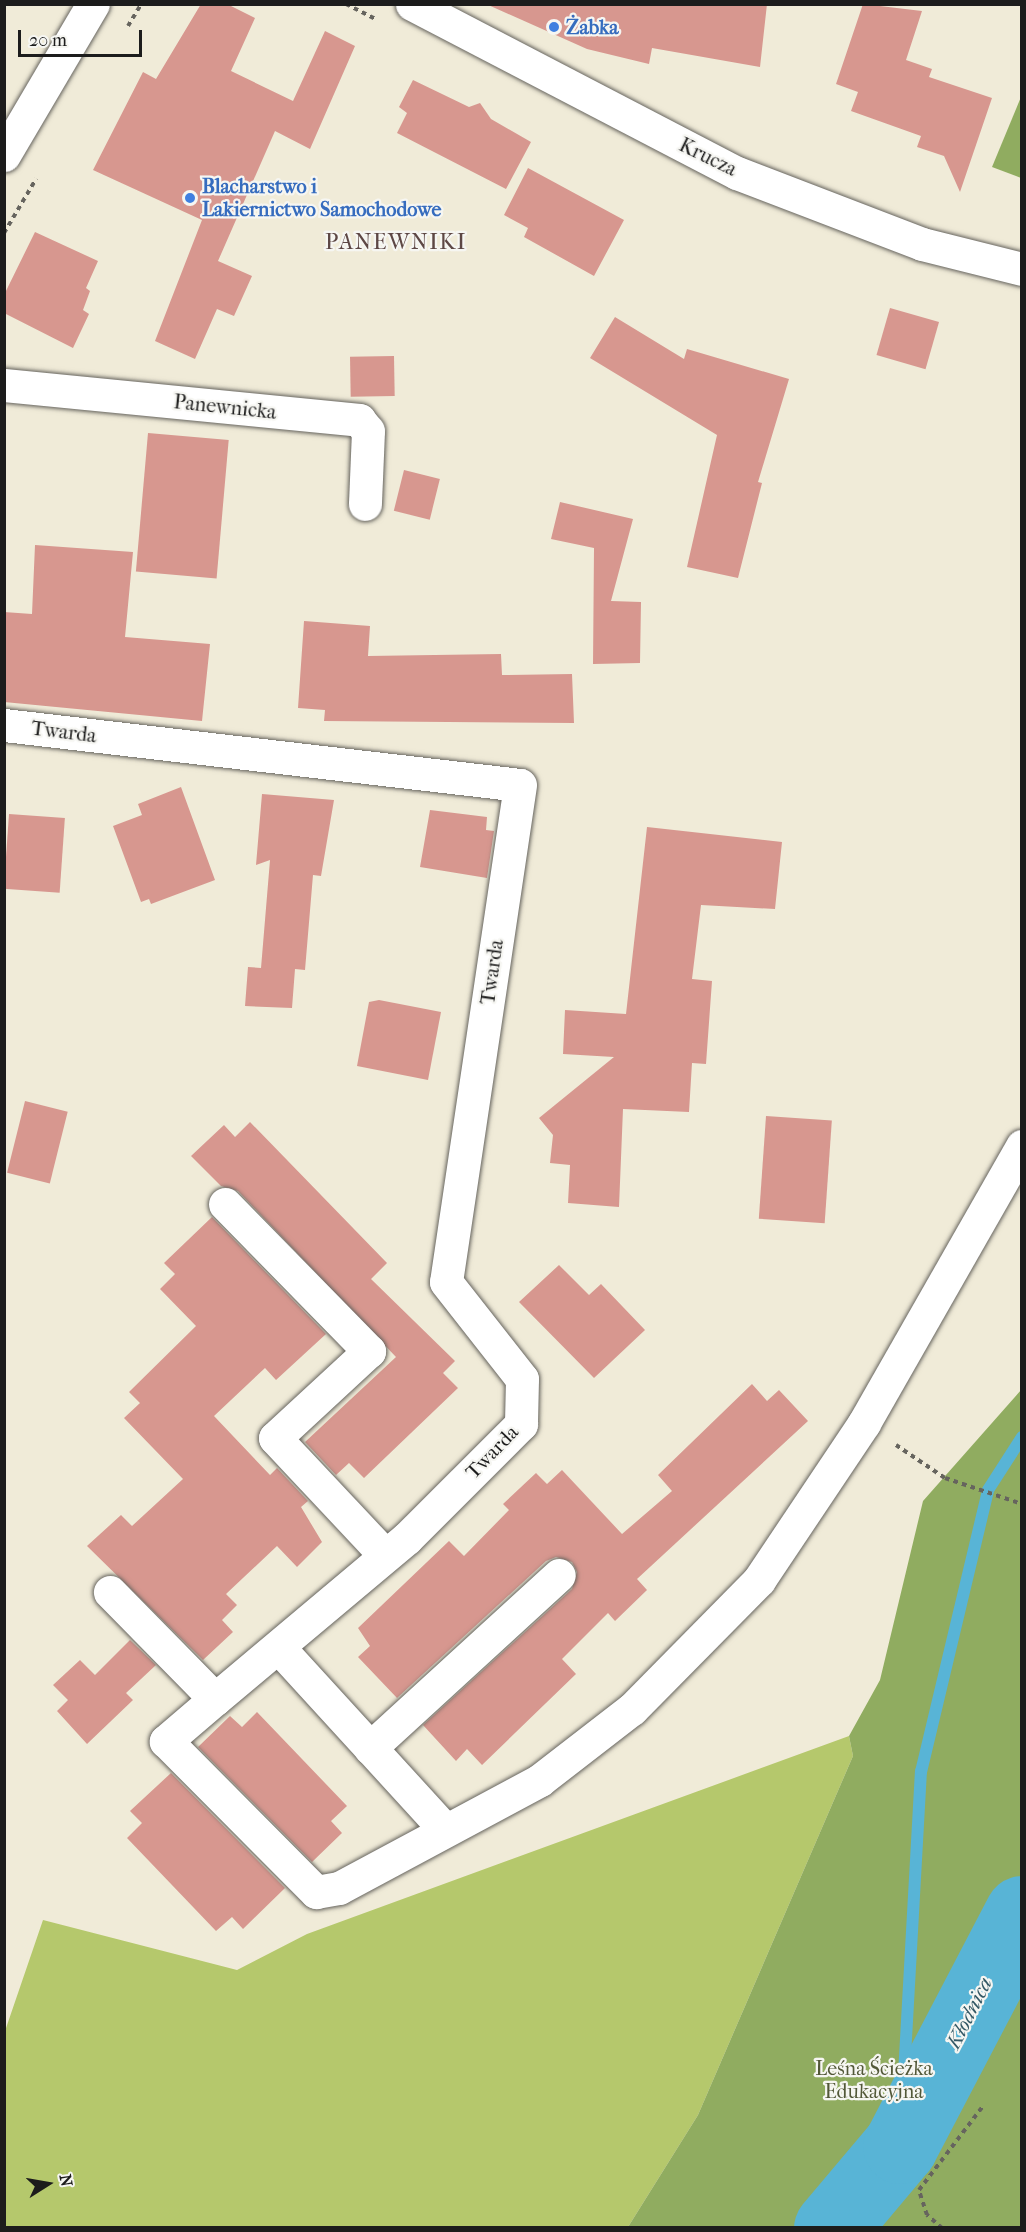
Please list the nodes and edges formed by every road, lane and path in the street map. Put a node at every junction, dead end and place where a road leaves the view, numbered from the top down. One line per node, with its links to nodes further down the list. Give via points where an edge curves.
1 (93, 4): 3 (street)
2 (412, 4): 4 (street, Krucza, via 737,172 922,244)
3 (4, 155)
4 (1022, 269)
5 (4, 385): 6 (street, Panewnicka, via 359,420 368,431)
6 (365, 504)
7 (4, 725): 12 (street, Twarda, via 520,785 446,1282 522,1379 521,1425)
8 (1022, 1146): 10 (street)
9 (225, 1204): 12 (street, via 369,1351 275,1438)
10 (862, 1426): 11 (path, via 945,1479); 18 (street, via 759,1580 632,1709 540,1780)
11 (1022, 1504)
12 (385, 1555): 15 (street, Twarda)
13 (559, 1575): 17 (street)
14 (110, 1592): 16 (street)
15 (280, 1649): 16 (street, Twarda); 17 (street)
16 (214, 1699): 18 (street, Twarda, via 165,1742 316,1892 339,1888)
17 (370, 1748): 18 (street)
18 (445, 1830)
19 (983, 2106): 20 (path, via 919,2190 927,2215)
20 (942, 2228)

